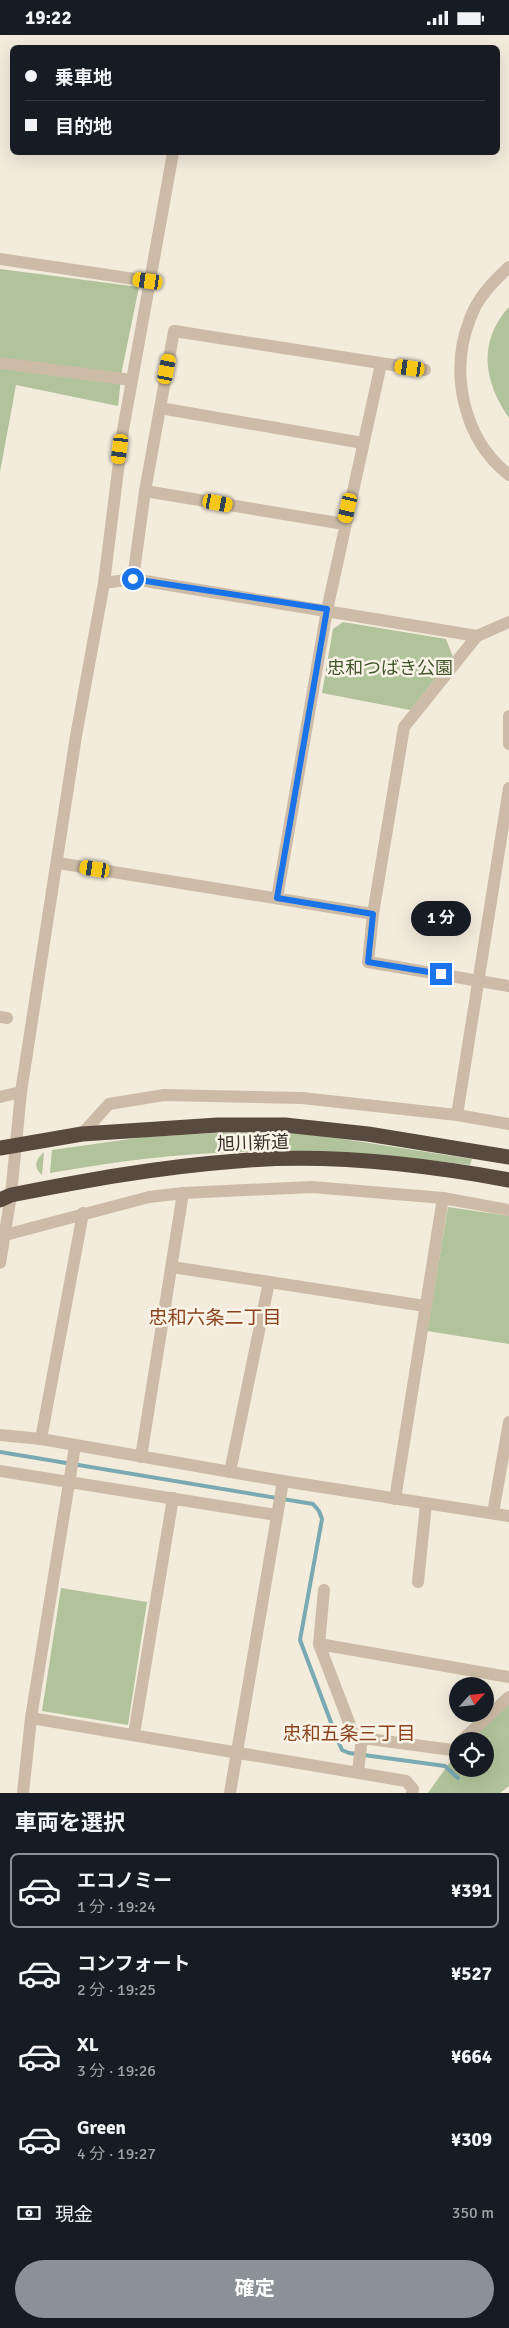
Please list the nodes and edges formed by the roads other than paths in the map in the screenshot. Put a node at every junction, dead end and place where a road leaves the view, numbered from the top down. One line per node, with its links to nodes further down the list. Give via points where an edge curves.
1 (173, 155): 4 (street)
2 (0, 259): 4 (street)
3 (509, 267): 11 (street, via 480,299 470,319 460,358 464,403 471,426 480,443)
4 (148, 281): 8 (street)
5 (0, 363): 8 (street)
6 (381, 364): 7 (street); 9 (street, via 174,331); 10 (street)
7 (425, 370)
8 (131, 381): 15 (street)
9 (160, 408): 10 (street); 12 (street)
10 (364, 443): 13 (street)
11 (509, 475)
12 (145, 491): 13 (street); 14 (street)
13 (344, 524): 16 (street)
14 (133, 579): 15 (street); 16 (street)
15 (104, 583): 22 (street, via 76,736)
16 (327, 609): 18 (street); 23 (street)
17 (509, 622): 18 (street)
18 (477, 636): 24 (street, via 404,727)
19 (509, 716): 20 (street)
20 (509, 744)
21 (509, 788): 25 (street)
22 (58, 863): 23 (street); 27 (street)
23 (277, 898): 24 (street)
24 (373, 914): 25 (street, via 368,962)
25 (477, 980): 26 (street); 29 (street)
26 (509, 986)
27 (21, 1092): 28 (street); 32 (street)
28 (0, 1097)
29 (457, 1115): 30 (street); 31 (street, via 302,1098 164,1095 109,1104)
30 (509, 1123)
31 (82, 1134): 32 (highway, 旭川新道); 34 (highway, 旭川新道, via 218,1125 285,1125 368,1134)
32 (16, 1144): 33 (highway, 旭川新道); 37 (street)
33 (0, 1148)
34 (509, 1157)
35 (509, 1180): 37 (highway, 旭川新道, via 343,1159 238,1161 114,1174)
36 (183, 1193): 38 (street, via 312,1187); 40 (street, via 149,1197); 43 (street)
37 (6, 1197): 41 (street)
38 (443, 1199): 39 (street); 45 (street)
39 (509, 1210)
40 (83, 1213): 41 (street); 48 (street)
41 (5, 1235): 42 (street)
42 (0, 1263)
43 (172, 1267): 44 (street); 50 (street)
44 (269, 1282): 45 (street); 52 (street)
45 (425, 1307): 56 (street)
46 (509, 1421): 58 (street)
47 (0, 1435): 48 (street)
48 (40, 1439): 49 (street)
49 (74, 1451): 50 (street); 53 (street)
50 (141, 1457): 52 (street)
51 (0, 1471): 53 (street)
52 (230, 1472): 55 (street)
53 (70, 1476): 54 (street); 65 (street)
54 (173, 1498): 55 (street); 67 (street)
55 (279, 1498): 56 (street); 69 (street)
56 (395, 1499): 57 (street)
57 (426, 1504): 58 (street); 60 (street)
58 (493, 1513): 59 (street)
59 (509, 1516)
60 (418, 1582)
61 (324, 1591): 62 (street)
62 (319, 1644): 63 (street); 70 (street)
63 (509, 1677)
64 (509, 1697): 66 (street)
65 (31, 1718): 67 (street); 71 (street)
66 (471, 1732)
67 (134, 1734): 69 (street)
68 (449, 1750): 70 (street)
69 (236, 1751): 70 (street); 72 (street)
70 (360, 1754): 73 (street, via 406,1781 413,1789)
71 (23, 1793)
72 (230, 1793)
73 (412, 1793)

